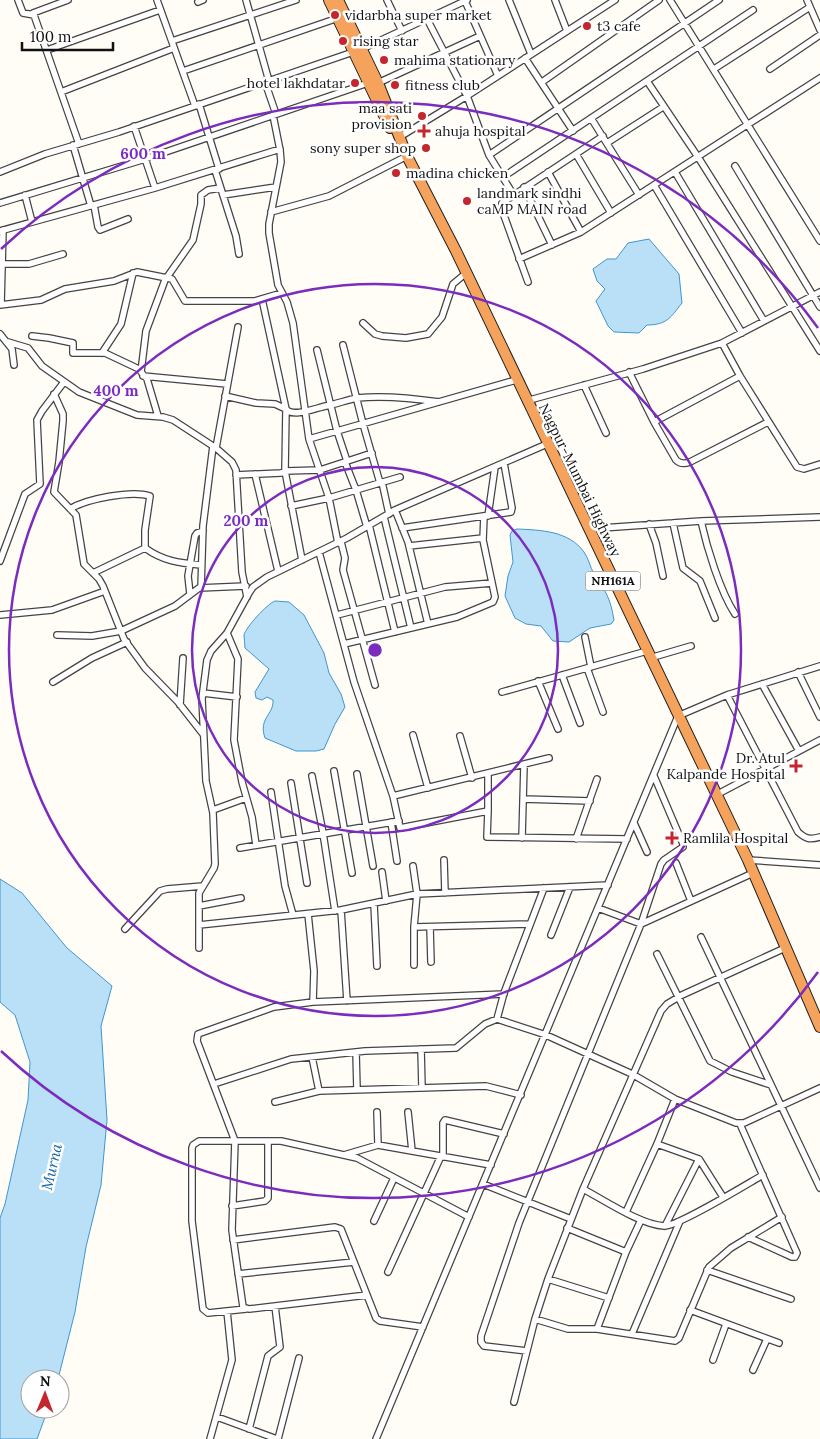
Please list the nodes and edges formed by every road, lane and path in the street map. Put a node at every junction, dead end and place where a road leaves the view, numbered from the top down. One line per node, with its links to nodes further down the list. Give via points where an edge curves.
1 (18, 0): 20 (street, via 23,13)
2 (68, 0): 20 (street)
3 (157, 0): 18 (street)
4 (246, 0): 21 (street)
5 (296, 0): 21 (street)
6 (329, 0): 22 (highway, NH161A)
7 (338, 0): 35 (highway, NH161A)
8 (386, 0): 26 (street)
9 (509, 0): 37 (street)
10 (555, 0): 27 (street)
11 (615, 0): 27 (street)
12 (659, 0): 46 (street)
13 (670, 0): 24 (street)
14 (719, 0): 24 (street)
15 (807, 0): 17 (street)
16 (464, 1): 23 (street); 29 (street)
17 (810, 7): 25 (street); 39 (street)
18 (160, 10): 30 (street); 34 (street)
19 (752, 10): 31 (street)
20 (33, 14): 34 (street)
21 (251, 15): 30 (street); 32 (street)
22 (338, 18): 32 (street); 35 (highway, NH161A)
23 (427, 19): 26 (street); 36 (street)
24 (684, 24): 31 (street); 51 (street)
25 (820, 30)
26 (402, 31): 35 (street)
27 (567, 31): 37 (street)
28 (820, 35): 40 (street)
29 (480, 36): 36 (street); 42 (street)
30 (172, 41): 33 (street)
31 (699, 45): 39 (street); 45 (street)
32 (260, 46): 41 (street); 44 (street)
33 (174, 48): 41 (street); 48 (street)
34 (46, 50): 48 (street)
35 (358, 51): 44 (street); 47 (highway, NH161A)
36 (444, 53): 47 (street); 49 (street)
37 (531, 54): 38 (street)
38 (526, 58): 42 (street); 46 (street)
39 (714, 69): 55 (street)
40 (770, 69)
41 (183, 71): 50 (street)
42 (498, 76): 49 (street)
43 (820, 78): 55 (street)
44 (267, 81): 50 (street); 53 (street)
45 (647, 81): 52 (street); 54 (street)
46 (542, 82): 51 (street)
47 (373, 83): 53 (street); 60 (highway, NH161A, via 390,128)
48 (61, 92): 62 (street)
49 (467, 96): 60 (street); 65 (street)
50 (197, 105): 56 (street); 58 (street)
51 (559, 108): 57 (street); 65 (street)
52 (664, 108): 61 (street); 67 (street)
53 (274, 115): 58 (street); 63 (street)
54 (592, 118): 57 (street); 59 (street)
55 (748, 123): 67 (street); 93 (street)
56 (134, 126): 62 (street); 68 (street)
57 (573, 131): 75 (street)
58 (209, 136): 68 (street); 70 (street)
59 (603, 136): 61 (street); 64 (street)
60 (398, 138): 66 (highway, Nagpur-Mumbai Highway / NH161A)
61 (607, 143): 83 (street)
62 (76, 145): 71 (street); 74 (street)
63 (280, 149): 70 (street); 77 (street)
64 (576, 154): 72 (street); 88 (street)
65 (489, 155): 75 (street)
66 (406, 156): 87 (street, via 329,196); 100 (highway, Nagpur-Mumbai Highway / NH161A)
67 (698, 158): 73 (street); 108 (street)
68 (145, 159): 74 (street); 79 (street)
69 (735, 166): 105 (street)
70 (217, 169): 79 (street); 80 (street)
71 (0, 172)
72 (548, 172): 78 (street); 92 (street)
73 (675, 172): 76 (street); 110 (street)
74 (82, 177): 82 (street); 86 (street)
75 (503, 177): 81 (street)
76 (654, 186): 83 (street); 113 (street)
77 (276, 187): 84 (street); 87 (street)
78 (524, 187): 81 (street); 94 (street)
79 (155, 188): 86 (street)
80 (220, 188): 84 (street); 101 (street, via 201,195 193,240)
81 (513, 194): 97 (street, via 503,201 501,207)
82 (25, 195): 85 (street); 90 (street)
83 (639, 195): 88 (street)
84 (223, 196): 96 (street)
85 (0, 203)
86 (92, 205): 89 (street, via 100,230); 90 (street)
87 (271, 212): 104 (street, via 269,233)
88 (611, 213): 92 (street)
89 (128, 219)
90 (32, 222): 91 (street)
91 (1, 231): 98 (street)
92 (580, 232): 94 (street)
93 (820, 240)
94 (552, 245): 97 (street)
95 (63, 254): 98 (street, via 27,264)
96 (239, 254)
97 (519, 258): 102 (street)
98 (1, 264): 107 (street)
99 (132, 273): 101 (street); 107 (street, via 112,282 65,289 41,300); 121 (street, via 120,324)
100 (465, 274): 111 (street, via 453,284 442,317 428,334 406,338 382,336); 126 (highway, Nagpur-Mumbai Highway / NH161A)
101 (167, 277): 106 (street, via 185,301); 124 (street, via 146,331)
102 (528, 282)
103 (820, 292): 105 (street)
104 (282, 293): 106 (street); 137 (street, via 292,323)
105 (813, 296): 108 (street); 109 (street)
106 (262, 299): 136 (street)
107 (0, 305)
108 (793, 307): 110 (street); 120 (street)
109 (820, 308)
110 (764, 321): 113 (street)
111 (363, 323)
112 (238, 327): 128 (street)
113 (742, 333): 117 (street)
114 (0, 334): 116 (street)
115 (32, 336): 121 (street, via 74,343 73,353)
116 (8, 342): 122 (street); 127 (street, via 30,350 42,366)
117 (722, 343): 123 (street); 125 (street)
118 (342, 345): 132 (street)
119 (317, 350): 135 (street)
120 (820, 351)
121 (102, 353): 124 (street)
122 (14, 365)
123 (629, 372): 129 (street); 139 (street)
124 (142, 373): 128 (street); 138 (street)
125 (740, 376): 139 (street); 140 (street)
126 (516, 380): 133 (highway, Nagpur-Mumbai Highway / NH161A); 134 (street)
127 (64, 382): 130 (street); 138 (street, via 79,392 137,415)
128 (227, 384): 131 (street)
129 (584, 385): 133 (street); 143 (street)
130 (54, 394): 161 (street, via 64,420 54,489); 179 (street, via 38,420 40,484 25,494)
131 (225, 396): 136 (street, via 275,404); 146 (street)
132 (356, 398): 134 (street, via 411,398); 135 (street); 141 (street)
133 (526, 401): 145 (highway, Nagpur-Mumbai Highway / NH161A)
134 (439, 402): 141 (street)
135 (330, 405): 137 (street); 142 (street)
136 (286, 409): 137 (street, via 291,413); 153 (street)
137 (305, 411): 144 (street)
138 (158, 416): 146 (street, via 173,420)
139 (654, 422): 140 (street, via 676,460 682,463 690,462)
140 (768, 422): 150 (street, via 797,467 804,469)
141 (363, 424): 142 (street); 147 (street)
142 (337, 431): 144 (street); 148 (street)
143 (606, 433)
144 (309, 439): 152 (street)
145 (547, 444): 149 (street); 171 (highway, Nagpur-Mumbai Highway / NH161A)
146 (214, 447): 155 (street, via 232,462); 172 (street)
147 (372, 453): 148 (street); 157 (street)
148 (346, 461): 152 (street); 158 (street)
149 (504, 463): 151 (street); 164 (street, via 512,510)
150 (820, 464)
151 (495, 467): 162 (street); 164 (street)
152 (320, 470): 153 (street); 159 (street)
153 (284, 471): 154 (street); 160 (street)
154 (255, 474): 155 (street); 182 (street)
155 (236, 475): 186 (street)
156 (400, 477): 157 (street)
157 (381, 482): 158 (street); 163 (street)
158 (356, 490): 159 (street); 169 (street)
159 (329, 498): 160 (street); 174 (street)
160 (291, 506): 178 (street)
161 (70, 509): 176 (street, via 77,504 118,495 148,494 151,497); 183 (street, via 76,517 84,564)
162 (395, 510): 163 (street); 170 (street)
163 (386, 515): 169 (street); 193 (street)
164 (486, 516): 170 (street); 173 (street)
165 (820, 517): 166 (street)
166 (701, 521): 167 (street); 196 (street, via 727,602)
167 (673, 523): 168 (street); 199 (street, via 683,568 700,581)
168 (649, 524): 171 (street); 184 (street)
169 (368, 526): 174 (street); 194 (street)
170 (402, 528): 175 (street)
171 (588, 529): 211 (highway, Nagpur-Mumbai Highway / NH161A)
172 (203, 531): 180 (street, via 197,533); 181 (street)
173 (483, 538): 175 (street); 185 (street)
174 (339, 542): 177 (street); 195 (street)
175 (409, 546): 190 (street)
176 (145, 548): 180 (street, via 157,557); 183 (street)
177 (320, 552): 178 (street); 198 (street)
178 (302, 560): 182 (street)
179 (0, 561)
180 (190, 564): 181 (street); 191 (street)
181 (201, 565): 188 (street)
182 (278, 571): 187 (street)
183 (93, 573): 189 (street)
184 (663, 576)
185 (492, 583): 190 (street, via 445,587); 200 (street, via 493,602 460,616)
186 (244, 585): 187 (street); 188 (street); 192 (street)
187 (256, 585): 192 (street)
188 (201, 588): 191 (street)
189 (105, 591): 197 (street, via 52,610); 202 (street)
190 (421, 593): 193 (street); 200 (street)
191 (190, 594): 202 (street, via 175,606)
192 (247, 597): 204 (street)
193 (404, 597): 194 (street); 201 (street)
194 (387, 601): 195 (street); 203 (street)
195 (354, 610): 198 (street); 207 (street)
196 (735, 614)
197 (0, 615)
198 (337, 615): 209 (street)
199 (715, 618)
200 (428, 624): 201 (street)
201 (411, 628): 203 (street)
202 (121, 631): 205 (street, via 92,636); 208 (street)
203 (395, 632): 207 (street)
204 (227, 633): 222 (street, via 208,656); 224 (street, via 238,659)
205 (57, 635)
206 (585, 637): 214 (street)
207 (363, 640): 209 (street); 220 (street)
208 (127, 642): 218 (street, via 88,660); 225 (street, via 145,668)
209 (344, 644): 250 (street)
210 (691, 646): 211 (street)
211 (649, 655): 214 (street); 227 (highway, Nagpur-Mumbai Highway / NH161A)
212 (183, 658): 225 (street)
213 (820, 666): 215 (street)
214 (589, 667): 216 (street); 226 (street)
215 (798, 672): 219 (street); 228 (street)
216 (562, 675): 217 (street); 229 (street)
217 (538, 681): 221 (street); 230 (street)
218 (54, 682)
219 (762, 684): 223 (street); 235 (street)
220 (375, 685)
221 (502, 692)
222 (203, 693): 224 (street); 231 (street)
223 (727, 695): 227 (street); 238 (street)
224 (237, 697): 251 (street, via 234,740)
225 (180, 705): 231 (street)
226 (603, 712)
227 (678, 716): 243 (street); 249 (highway, Nagpur-Mumbai Highway / NH161A)
228 (820, 717)
229 (580, 723)
230 (558, 730)
231 (204, 735): 254 (street, via 206,781)
232 (413, 735): 247 (street)
233 (460, 736): 244 (street)
234 (820, 740): 235 (street)
235 (798, 751): 238 (street)
236 (549, 758): 237 (street)
237 (524, 765): 241 (street); 252 (street)
238 (766, 769): 249 (street); 262 (street, via 798,832 806,838)
239 (334, 771): 260 (street)
240 (357, 774): 259 (street)
241 (488, 774): 244 (street); 255 (street)
242 (312, 776): 261 (street)
243 (654, 776): 258 (street); 298 (street, via 683,847 662,862)
244 (472, 778): 247 (street)
245 (598, 779): 253 (street)
246 (291, 783): 263 (street)
247 (428, 788): 250 (street)
248 (270, 792): 267 (street)
249 (716, 795): 272 (highway, Nagpur-Mumbai Highway / NH161A)
250 (393, 796): 256 (street)
251 (246, 798): 254 (street); 268 (street)
252 (523, 799): 253 (street); 264 (street)
253 (590, 801): 265 (street)
254 (213, 810): 282 (street, via 215,866)
255 (488, 812): 256 (street, via 400,828); 264 (street, via 487,837)
256 (398, 820): 257 (street)
257 (391, 822): 259 (street); 273 (street)
258 (634, 823): 266 (street); 270 (street)
259 (366, 826): 260 (street); 276 (street)
260 (344, 830): 261 (street); 279 (street)
261 (324, 833): 263 (street); 294 (street)
262 (820, 836)
263 (300, 837): 267 (street); 281 (street)
264 (522, 838): 265 (street)
265 (576, 839): 266 (street)
266 (627, 839): 283 (street)
267 (278, 841): 268 (street); 296 (street)
268 (256, 845): 269 (street)
269 (240, 848)
270 (647, 852)
271 (444, 860): 286 (street)
272 (748, 860): 275 (street); 280 (highway, Nagpur-Mumbai Highway / NH161A)
273 (397, 861)
274 (676, 863): 289 (street)
275 (820, 864)
276 (373, 866)
277 (413, 866): 287 (street)
278 (382, 872): 290 (street)
279 (352, 873)
280 (753, 873): 289 (street); 306 (highway, Nagpur-Mumbai Highway / NH161A)
281 (307, 883)
282 (203, 886): 292 (street, via 199,893); 302 (street, via 160,892)
283 (608, 886): 284 (street); 293 (street)
284 (570, 887): 285 (street); 303 (street)
285 (544, 888): 286 (street); 297 (street)
286 (446, 893): 287 (street)
287 (417, 894): 290 (street); 300 (street)
288 (241, 898): 292 (street)
289 (691, 901): 298 (street)
290 (386, 902): 291 (street)
291 (374, 904): 294 (street); 310 (street)
292 (199, 906): 299 (street)
293 (598, 908): 298 (street); 318 (street)
294 (338, 911): 295 (street); 314 (street)
295 (308, 914): 296 (street); 315 (street, via 314,971)
296 (293, 915): 299 (street)
297 (530, 924): 301 (street); 312 (street)
298 (641, 924): 321 (street)
299 (199, 925): 305 (street)
300 (414, 927): 301 (street); 309 (street)
301 (430, 927): 308 (street)
302 (125, 929)
303 (550, 935)
304 (700, 937): 311 (street)
305 (199, 948)
306 (785, 948): 311 (street); 317 (highway, Nagpur-Mumbai Highway / NH161A)
307 (657, 954): 313 (street)
308 (431, 962)
309 (414, 965)
310 (377, 966)
311 (720, 977): 313 (street); 325 (street)
312 (504, 994): 314 (street); 316 (street)
313 (679, 997): 323 (street, via 661,1011); 325 (street, via 710,1061 736,1074)
314 (347, 1001): 315 (street)
315 (313, 1002): 324 (street, via 274,1007 200,1032 196,1037)
316 (497, 1019): 318 (street); 319 (street, via 485,1024 459,1048)
317 (820, 1027)
318 (546, 1035): 321 (street); 330 (street)
319 (420, 1049): 320 (street); 326 (street)
320 (356, 1052): 322 (street); 328 (street)
321 (589, 1054): 323 (street); 354 (street)
322 (312, 1057): 324 (street, via 287,1060); 329 (street)
323 (632, 1074): 331 (street); 351 (street)
324 (214, 1084): 338 (street)
325 (771, 1085): 333 (street)
326 (422, 1088): 328 (street); 330 (street, via 486,1086)
327 (820, 1088): 333 (street)
328 (357, 1090): 329 (street)
329 (319, 1091): 332 (street)
330 (520, 1094): 337 (street)
331 (675, 1099): 336 (street); 340 (street)
332 (275, 1102)
333 (782, 1107): 336 (street); 350 (street)
334 (377, 1112): 341 (street)
335 (408, 1112): 342 (street)
336 (740, 1124): 347 (street)
337 (504, 1134): 344 (street, via 445,1120); 346 (street)
338 (235, 1141): 339 (street); 355 (street); 379 (street, via 199,1141 192,1148 192,1221 203,1309 208,1313)
339 (268, 1141): 343 (street, via 283,1141); 355 (street, via 268,1198)
340 (657, 1144): 345 (street); 356 (street)
341 (378, 1146): 342 (street); 343 (street)
342 (412, 1151): 344 (street)
343 (342, 1156): 348 (street, via 359,1159)
344 (442, 1156): 346 (street); 352 (street)
345 (699, 1159): 353 (street); 363 (street)
346 (491, 1165): 349 (street)
347 (763, 1174): 353 (street); 358 (street)
348 (394, 1178): 352 (street); 361 (street)
349 (483, 1184): 354 (street); 357 (street)
350 (820, 1188)
351 (583, 1189): 356 (street); 359 (street)
352 (425, 1194): 357 (street); 370 (street)
353 (723, 1197): 362 (street)
354 (528, 1200): 359 (street); 387 (street, via 480,1339 484,1346)
355 (232, 1206): 366 (street)
356 (626, 1212): 360 (street)
357 (469, 1217): 382 (street)
358 (782, 1217): 365 (street); 365 (street, via 797,1253 795,1257)
359 (571, 1219): 364 (street)
360 (641, 1220): 363 (street); 367 (street)
361 (374, 1221)
362 (680, 1221): 363 (street); 384 (street)
363 (665, 1226)
364 (567, 1228): 367 (street); 372 (street)
365 (748, 1237): 369 (street)
366 (233, 1240): 368 (street, via 335,1227 343,1231); 371 (street)
367 (626, 1252): 374 (street)
368 (354, 1262): 371 (street); 373 (street)
369 (707, 1270): 375 (street); 378 (street)
370 (388, 1272)
371 (238, 1274): 377 (street, via 242,1305)
372 (548, 1279): 374 (street); 380 (street)
373 (367, 1295): 376 (street); 382 (street, via 378,1320)
374 (609, 1298): 383 (street)
375 (791, 1299)
376 (275, 1306): 377 (street); 393 (street, via 280,1347 268,1356)
377 (246, 1309): 379 (street)
378 (690, 1310): 381 (street); 384 (street, via 675,1341)
379 (227, 1311): 392 (street, via 232,1360)
380 (536, 1319): 383 (street, via 572,1329); 387 (street)
381 (726, 1324): 385 (street); 389 (street)
382 (422, 1327): 396 (street)
383 (597, 1330): 384 (street)
384 (632, 1334)
385 (767, 1339): 386 (street); 390 (street)
386 (779, 1343)
387 (528, 1351): 391 (street)
388 (299, 1358): 395 (street)
389 (713, 1360)
390 (753, 1370)
391 (514, 1402)
392 (217, 1417): 393 (street); 394 (street)
393 (249, 1428): 395 (street)
394 (210, 1439)
395 (277, 1439)
396 (376, 1439)

